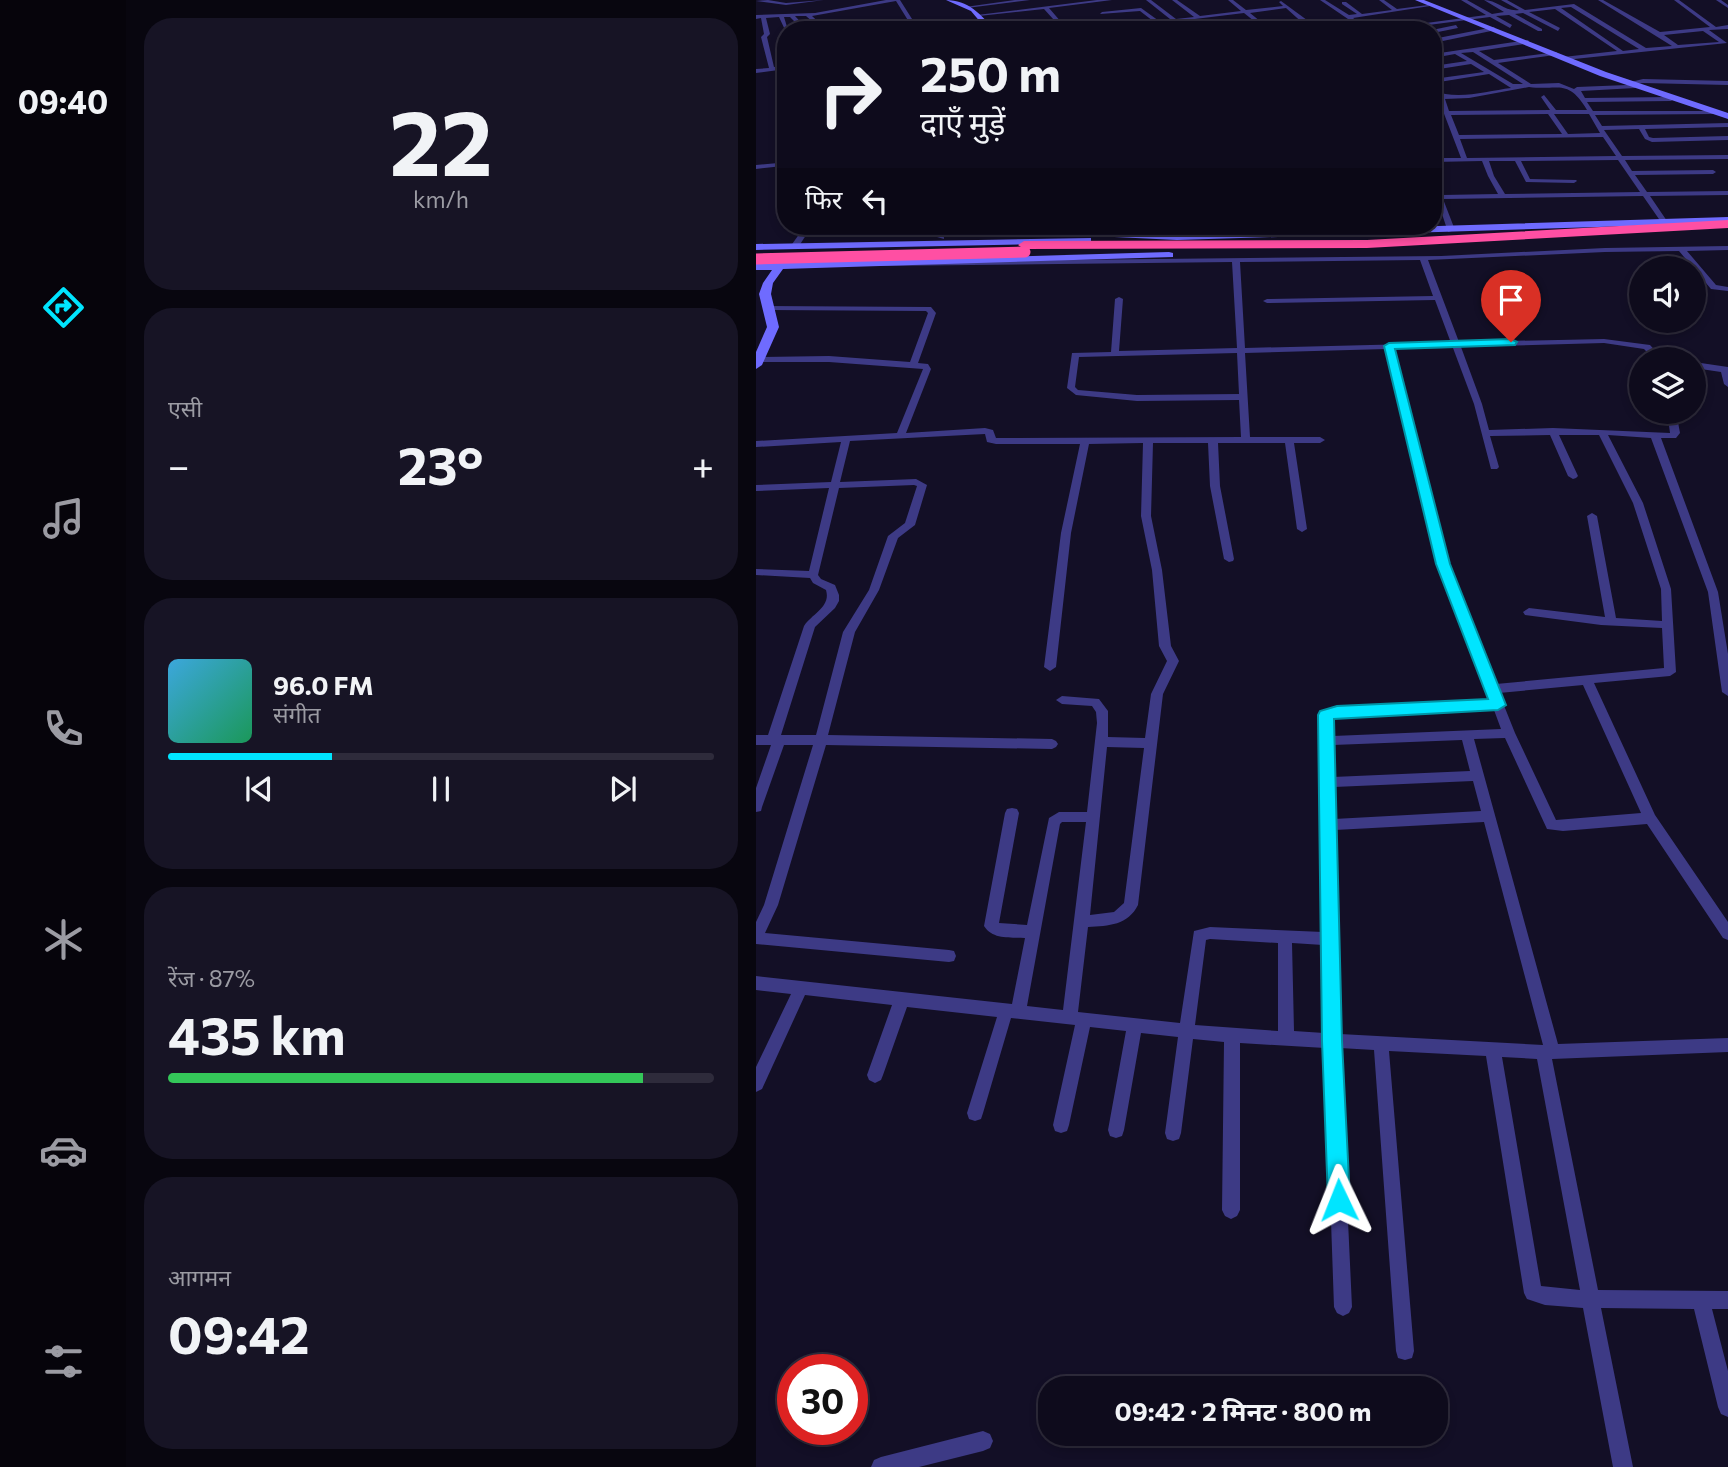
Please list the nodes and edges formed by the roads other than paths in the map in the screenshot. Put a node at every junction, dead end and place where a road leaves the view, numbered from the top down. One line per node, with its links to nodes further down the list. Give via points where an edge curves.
1 (758, 0): 2 (street, via 786,4)
2 (822, 0): 32 (street)
3 (896, 0): 32 (street); 53 (street)
4 (1028, 0): 30 (street)
5 (1062, 0): 25 (street); 30 (street)
6 (1110, 0): 23 (street)
7 (1148, 0): 49 (street)
8 (1159, 0): 48 (street)
9 (1174, 0): 46 (street)
10 (1230, 0): 35 (street)
11 (1279, 0): 27 (street)
12 (1322, 0): 47 (street)
13 (1381, 0): 33 (street)
14 (1418, 0): 26 (street)
15 (1463, 0): 41 (street)
16 (1486, 0): 38 (street)
17 (1503, 0): 36 (street)
18 (1538, 0): 28 (street)
19 (1600, 0): 74 (street)
20 (1676, 0): 71 (street)
21 (1718, 0): 29 (street)
22 (951, 1): 30 (street)
23 (1091, 1): 25 (street); 37 (street)
24 (1344, 3): 40 (street)
25 (1067, 5): 31 (street)
26 (1428, 6): 33 (street); 64 (street)
27 (1286, 7): 35 (street); 61 (street)
28 (1554, 7): 36 (street); 79 (street, via 1572,5); 82 (street)
29 (1728, 7)
30 (971, 8): 31 (street); 54 (street)
31 (1046, 8): 55 (street)
32 (841, 10): 39 (street)
33 (1396, 10): 40 (street)
34 (1124, 11): 37 (street); 57 (street); 58 (street, via 1141,9)
35 (1245, 11): 46 (street); 60 (street)
36 (1523, 11): 38 (street); 70 (street)
37 (1102, 13): 56 (street)
38 (1508, 13): 41 (street); 72 (street)
39 (808, 15): 42 (street); 52 (street)
40 (1361, 15): 47 (street)
41 (1488, 15): 64 (street); 66 (street)
42 (792, 16): 45 (street); 51 (street)
43 (756, 17): 44 (street)
44 (764, 17): 45 (street); 90 (street)
45 (781, 17): 50 (street)
46 (1198, 17): 48 (street)
47 (1351, 18): 62 (street); 63 (street)
48 (1184, 19): 49 (street)
49 (1174, 20): 59 (street)
50 (782, 21)
51 (797, 21)
52 (815, 21)
53 (911, 21)
54 (983, 21)
55 (1058, 21)
56 (1110, 21)
57 (1136, 21)
58 (1157, 21)
59 (1166, 21)
60 (1258, 21)
61 (1303, 21)
62 (1333, 21)
63 (1355, 21)
64 (1458, 23): 65 (street); 68 (street); 69 (street)
65 (1442, 24)
66 (1510, 26)
67 (1728, 27): 71 (street)
68 (1442, 28)
69 (1494, 29): 75 (street); 76 (street)
70 (1558, 29)
71 (1716, 29): 73 (street)
72 (1540, 30)
73 (1705, 30): 74 (street); 77 (street, via 1724,43)
74 (1659, 34): 77 (street)
75 (1442, 39)
76 (1528, 42): 78 (street); 81 (street)
77 (1677, 47): 79 (street)
78 (1475, 51): 80 (street); 86 (street)
79 (1646, 51): 82 (street)
80 (1457, 53): 83 (street); 85 (street)
81 (1555, 53): 84 (street); 86 (street)
82 (1623, 53): 84 (street)
83 (1442, 55)
84 (1565, 58): 96 (street)
85 (1471, 62): 87 (street); 89 (street)
86 (1494, 62): 97 (street)
87 (1442, 67)
88 (777, 68): 90 (street)
89 (1480, 68): 92 (street); 93 (street)
90 (772, 69): 91 (street)
91 (756, 71)
92 (1487, 73): 94 (street); 98 (street)
93 (1442, 74)
94 (1442, 79)
95 (1728, 83): 96 (street, via 1643,81)
96 (1632, 85): 99 (street, via 1581,88); 102 (street)
97 (1532, 87): 98 (street); 99 (street, via 1559,85)
98 (1520, 88): 100 (street)
99 (1578, 93): 104 (street)
100 (1442, 97)
101 (1544, 97): 105 (street)
102 (1671, 99): 104 (street); 107 (street)
103 (1442, 100): 108 (street)
104 (1582, 100): 106 (street)
105 (1552, 112): 106 (street); 108 (street); 113 (street)
106 (1591, 112): 107 (street); 112 (street)
107 (1713, 112): 109 (street)
108 (1447, 113): 115 (street)
109 (1728, 116)
110 (1728, 125): 111 (street)
111 (1641, 127): 112 (street); 116 (street, via 1652,140)
112 (1600, 128): 114 (street)
113 (1566, 135): 114 (street); 115 (street)
114 (1605, 135): 119 (street)
115 (1456, 137): 123 (street)
116 (1728, 138)
117 (1701, 157): 118 (street); 119 (street); 127 (street)
118 (1728, 157)
119 (1620, 158): 121 (street); 128 (street)
120 (1517, 159): 121 (street); 124 (street); 129 (street, via 1528,181)
121 (1564, 159): 129 (street)
122 (1442, 160): 123 (street)
123 (1465, 160): 124 (street)
124 (1485, 160): 133 (street)
125 (777, 165): 126 (street)
126 (756, 167)
127 (1713, 172): 128 (street); 130 (street)
128 (1630, 173): 131 (street)
129 (1574, 181): 132 (street)
130 (1728, 193): 131 (street)
131 (1645, 194): 132 (street); 136 (street)
132 (1581, 195): 133 (street)
133 (1503, 196): 134 (street)
134 (1442, 197)
135 (1442, 210): 139 (street)
136 (1663, 221): 137 (street); 139 (street)
137 (1728, 222): 151 (highway, via 1455,241)
138 (1442, 230): 139 (street)
139 (1451, 230)
140 (802, 235): 146 (street)
141 (932, 235): 145 (street)
142 (1152, 235): 143 (street)
143 (1255, 235)
144 (1728, 235): 151 (highway, via 1451,252)
145 (917, 243): 146 (street); 151 (street, via 1105,240)
146 (793, 247): 148 (street); 157 (street)
147 (1728, 248): 150 (street)
148 (756, 249): 149 (highway)
149 (1025, 249): 151 (highway); 152 (highway, bridge)
150 (1681, 249): 153 (street); 158 (street, via 1714,287)
151 (1168, 250): 155 (street)
152 (756, 259)
153 (1425, 262): 154 (street); 159 (street)
154 (1236, 263): 155 (street); 166 (street)
155 (870, 264): 157 (street)
156 (756, 267): 157 (street)
157 (779, 267): 162 (street, via 765,294)
158 (1728, 289)
159 (1438, 298): 161 (street); 163 (street)
160 (1119, 299): 167 (street)
161 (1268, 301)
162 (768, 308): 168 (street, via 773,327); 169 (street, via 928,309 932,313)
163 (1455, 343): 164 (street); 165 (street, via 1616,342); 177 (street)
164 (1389, 346): 166 (street); 202 (street, via 1443,564)
165 (1647, 347)
166 (1241, 349): 167 (street); 173 (street)
167 (1115, 352): 173 (street, via 1075,354 1072,391 1137,398)
168 (758, 362): 169 (street, via 829,359)
169 (913, 365): 179 (street, via 927,369)
170 (1706, 367): 171 (street)
171 (1726, 370): 172 (street)
172 (1728, 384)
173 (1244, 397): 184 (street)
174 (1673, 424): 178 (street, via 1675,435)
175 (1553, 431): 176 (street); 177 (street); 189 (street)
176 (1602, 432): 178 (street); 199 (street, via 1638,503 1665,589)
177 (1485, 433): 188 (street)
178 (1655, 435): 203 (street, via 1713,592)
179 (900, 436): 180 (street); 181 (street, via 985,431 996,441)
180 (846, 439): 187 (street); 190 (street)
181 (1085, 440): 182 (street); 200 (street, via 1066,533)
182 (1148, 440): 183 (street); 213 (street, via 1146,516 1164,646 1173,661 1157,694)
183 (1213, 440): 184 (street); 194 (street, via 1215,486)
184 (1246, 440): 185 (street)
185 (1289, 440): 186 (street); 193 (street)
186 (1320, 440)
187 (756, 444)
188 (1494, 467)
189 (1573, 476)
190 (834, 485): 191 (street); 196 (street); 209 (street, via 922,485 910,525 893,536 874,590 849,632)
191 (756, 488)
192 (1592, 516): 198 (street)
193 (1301, 529)
194 (1229, 559)
195 (756, 572): 196 (street)
196 (813, 575): 208 (street, via 831,588 833,601 830,610 810,626)
197 (1529, 612): 198 (street)
198 (1611, 622): 199 (street)
199 (1668, 625): 201 (street, via 1670,672)
200 (1050, 667)
201 (1587, 681): 202 (street); 221 (street)
202 (1491, 689): 205 (street)
203 (1728, 692)
204 (1062, 701): 212 (street, via 1099,705)
205 (1498, 705): 206 (street); 211 (street, via 1329,713)
206 (1509, 733): 207 (street); 221 (street, via 1552,825)
207 (1467, 735): 211 (street); 215 (street)
208 (776, 740): 209 (street); 210 (street); 217 (street)
209 (821, 740): 214 (street); 227 (street, via 771,905)
210 (756, 741)
211 (1325, 741): 216 (street)
212 (1101, 742): 213 (street); 220 (street)
213 (1150, 743): 223 (street, via 1132,905 1114,919)
214 (1052, 744)
215 (1479, 776): 216 (street); 219 (street)
216 (1326, 782): 222 (street)
217 (756, 807)
218 (1012, 813): 224 (street, via 991,926)
219 (1489, 816): 222 (street); 243 (street)
220 (1094, 817): 223 (street); 224 (street, via 1059,817 1054,822)
221 (1650, 818): 225 (street)
222 (1327, 825): 228 (street)
223 (1082, 921): 234 (street)
224 (1033, 932): 233 (street)
225 (1728, 934)
226 (1285, 937): 228 (street); 236 (street, via 1199,935); 238 (street)
227 (756, 938): 229 (street)
228 (1330, 939): 239 (street)
229 (950, 956)
230 (756, 983): 231 (street)
231 (801, 988): 232 (street); 245 (street)
232 (902, 999): 233 (street); 244 (street)
233 (1012, 1011): 234 (street); 246 (street)
234 (1077, 1018): 235 (street); 247 (street)
235 (1135, 1025): 236 (street); 248 (street)
236 (1185, 1031): 237 (street); 249 (street)
237 (1232, 1035): 238 (street); 250 (street)
238 (1286, 1038): 239 (street)
239 (1332, 1041): 240 (street); 254 (street)
240 (1381, 1043): 242 (street); 255 (street)
241 (1728, 1045): 243 (street)
242 (1493, 1049): 243 (street); 251 (street, via 1533,1293)
243 (1548, 1051): 251 (street)
244 (875, 1075)
245 (756, 1084)
246 (975, 1113)
247 (1061, 1125)
248 (1116, 1130)
249 (1172, 1133)
250 (1231, 1210)
251 (1591, 1298): 252 (street); 259 (street)
252 (1700, 1299): 253 (street); 256 (street)
253 (1728, 1300)
254 (1343, 1307)
255 (1405, 1351)
256 (1728, 1407)
257 (983, 1441): 258 (street)
258 (881, 1467)
259 (1623, 1467)

